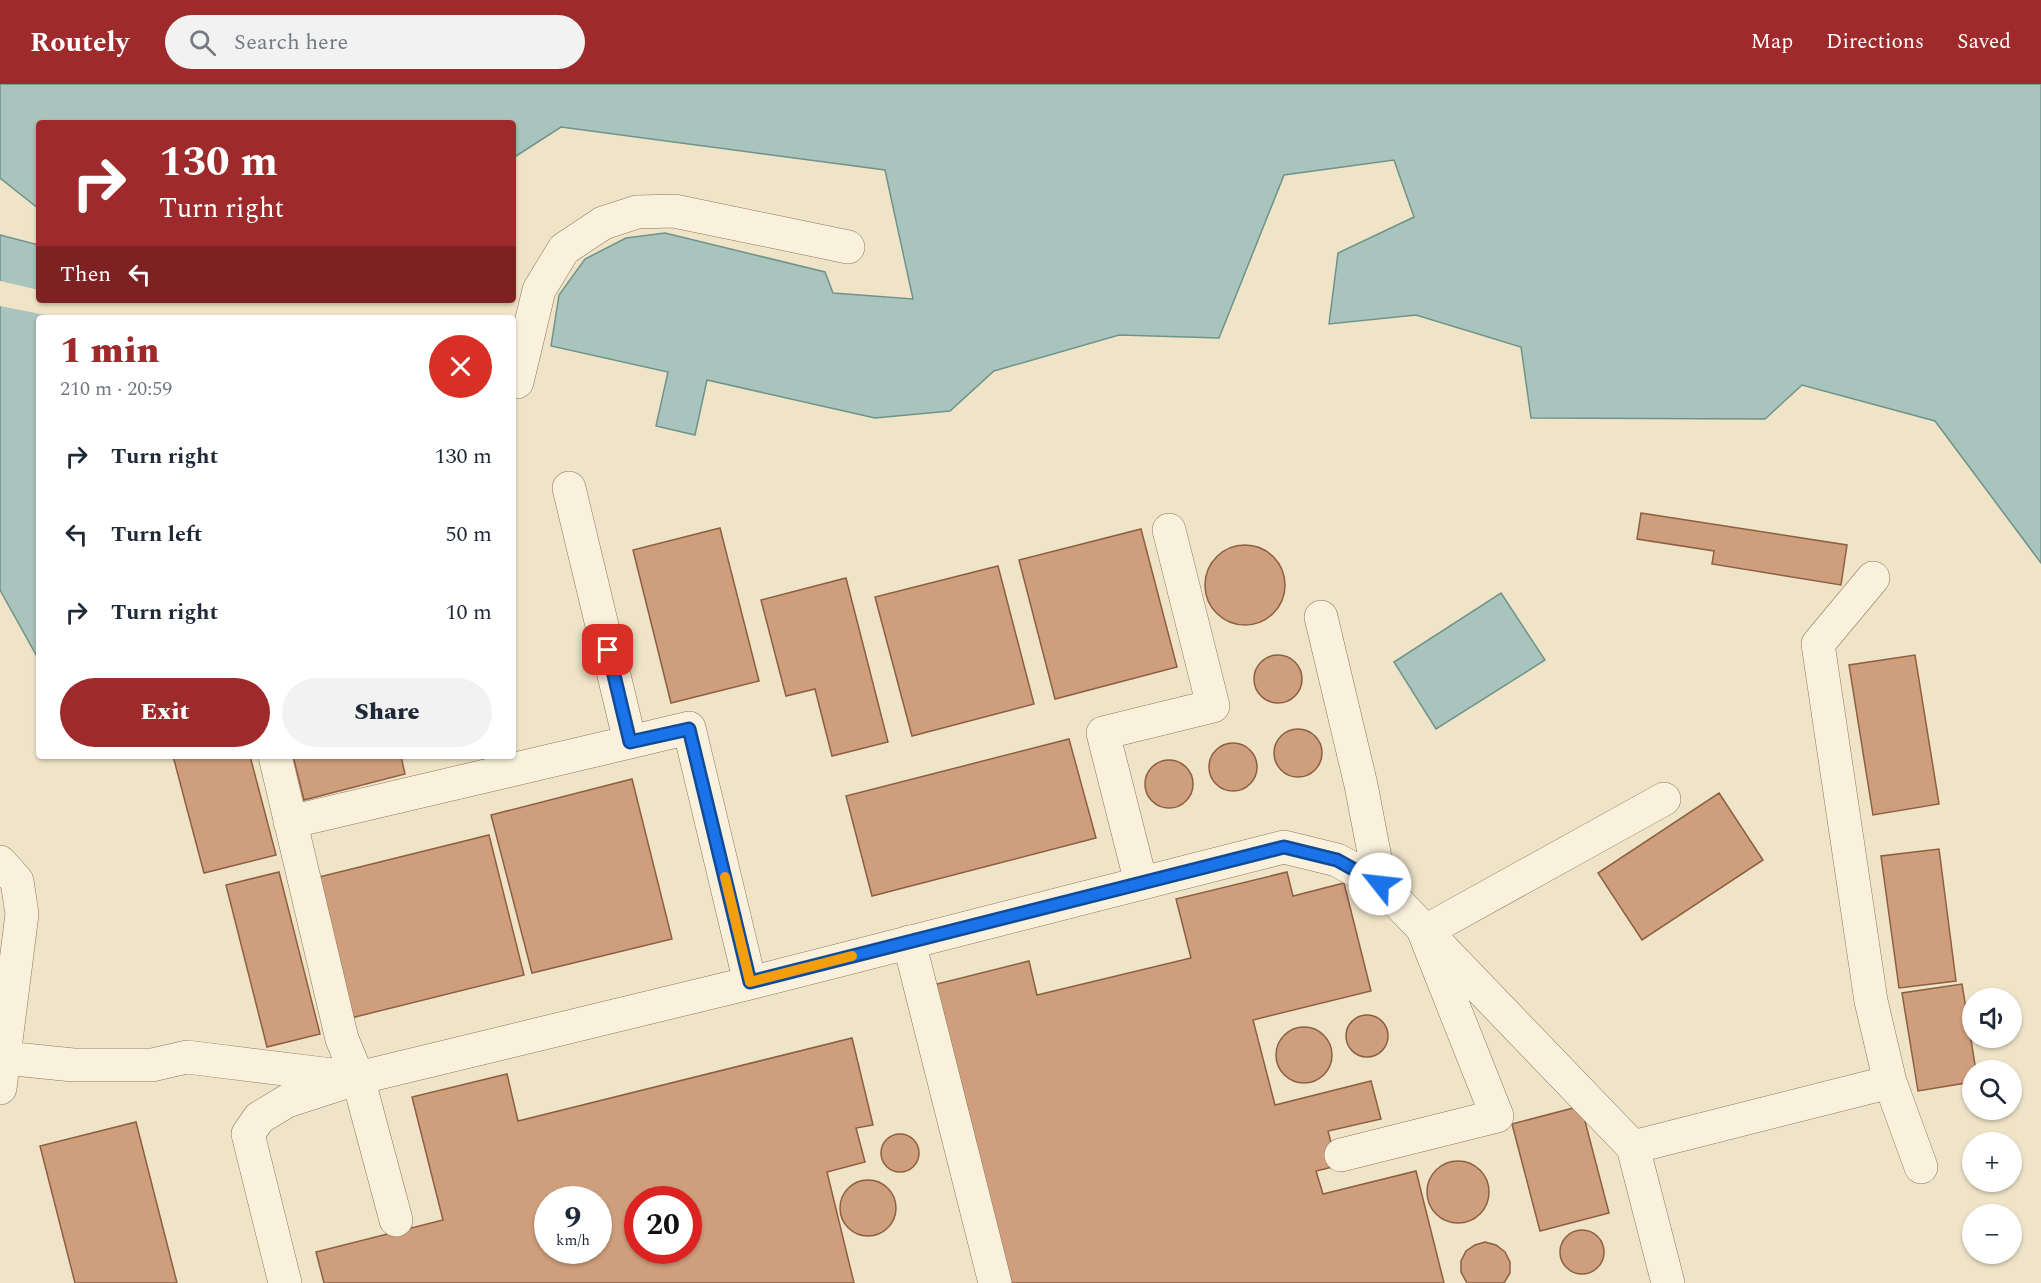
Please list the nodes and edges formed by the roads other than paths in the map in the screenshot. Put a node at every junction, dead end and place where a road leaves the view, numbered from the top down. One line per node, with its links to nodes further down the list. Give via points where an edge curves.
1 (848, 248): 2 (lane, via 674,211 637,212 603,223 564,249 539,290)
2 (517, 382)
3 (570, 488): 7 (lane)
4 (1169, 530): 12 (lane, via 1213,706 1103,733)
5 (1873, 578): 19 (lane, via 1818,644 1871,1002)
6 (1321, 617): 13 (lane)
7 (630, 742): 10 (lane); 16 (lane, via 689,729)
8 (276, 759): 10 (lane)
9 (1664, 799): 14 (lane)
10 (291, 822): 18 (lane, via 342,1038)
11 (0, 862): 17 (lane, via 17,881 22,914)
12 (1141, 883): 13 (lane, via 1284,847 1337,860); 15 (lane)
13 (1380, 884): 14 (lane)
14 (1424, 932): 20 (lane); 21 (lane, via 1497,1116)
15 (909, 942): 16 (lane); 25 (lane)
16 (750, 982): 18 (lane)
17 (3, 1073): 18 (lane, via 74,1065 152,1065 187,1057)
18 (358, 1078): 23 (lane); 24 (lane, via 287,1101 259,1118 248,1134)
19 (1890, 1082): 20 (lane); 22 (lane)
20 (1633, 1147): 26 (lane)
21 (1341, 1155)
22 (1921, 1167)
23 (396, 1220)
24 (285, 1283)
25 (995, 1283)
26 (1668, 1283)

